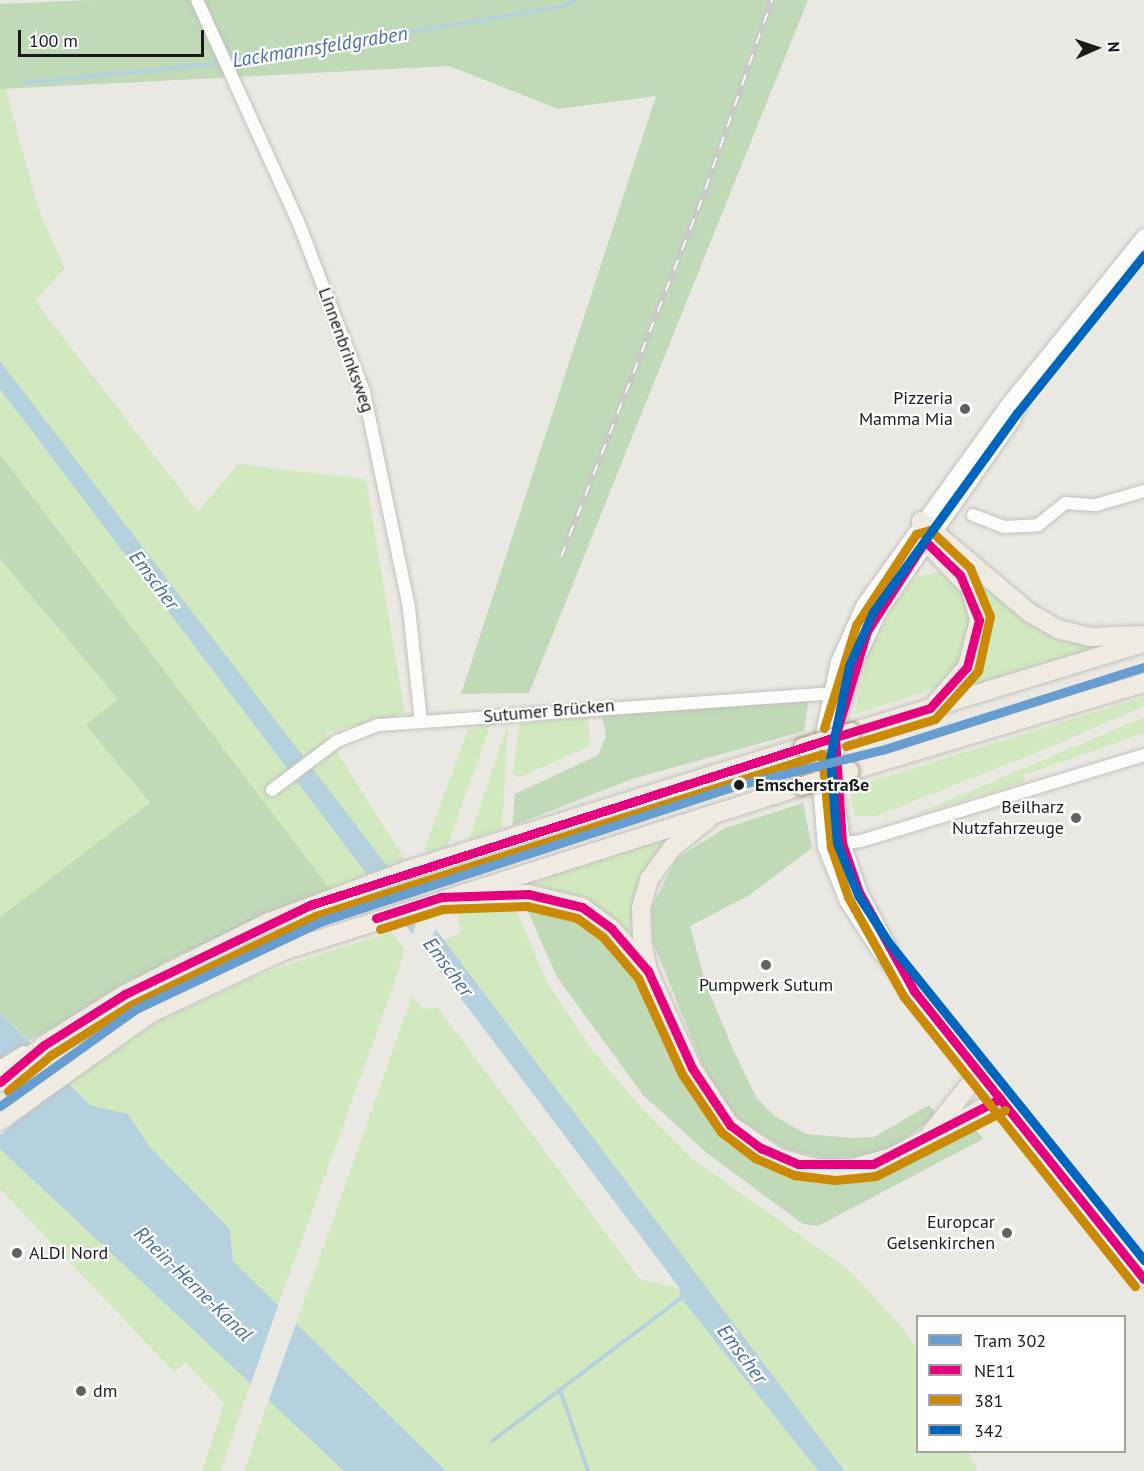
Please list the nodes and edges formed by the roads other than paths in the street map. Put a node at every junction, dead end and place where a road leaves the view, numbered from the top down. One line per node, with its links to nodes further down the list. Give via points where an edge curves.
1 (197, 0): 11 (street, Linnenbrinksweg, via 297,219 364,392 409,608)
2 (1144, 236): 5 (street, via 1028,384)
3 (1144, 491): 4 (street, via 1096,505 1065,503 1038,525 1021,528)
4 (973, 515)
5 (927, 530): 6 (main road, via 1030,614 1058,629 1090,637); 9 (street, via 863,606); 10 (main road, via 970,588 978,620 968,667)
6 (1144, 635)
7 (1144, 643): 10 (main road)
8 (1144, 683): 14 (main road, bridge)
9 (837, 692): 11 (street, Sutumer Brücken); 15 (street, via 834,762); 16 (street, via 818,757)
10 (930, 708): 20 (main road, bridge, via 517,835 310,905 166,972)
11 (421, 722): 13 (street, Sutumer Brücken, via 367,727 324,751)
12 (1144, 755): 15 (street)
13 (272, 790)
14 (716, 813): 17 (main road); 18 (main road, via 672,848 649,880 641,908)
15 (842, 843): 16 (street); 19 (street, via 859,892)
16 (825, 846): 19 (street, via 847,901)
17 (441, 897): 18 (main road, via 528,894 559,900 598,917); 25 (main road, via 331,933 170,1003 66,1069)
18 (648, 971): 26 (main road, via 704,1091 730,1125 761,1148 798,1164 854,1168)
19 (914, 991): 22 (street)
20 (44, 1045): 21 (main road); 23 (main road)
21 (0, 1069)
22 (979, 1073): 24 (street); 26 (main road)
23 (0, 1082)
24 (1000, 1099): 26 (main road); 27 (street)
25 (0, 1121)
26 (927, 1139)
27 (1144, 1279)

